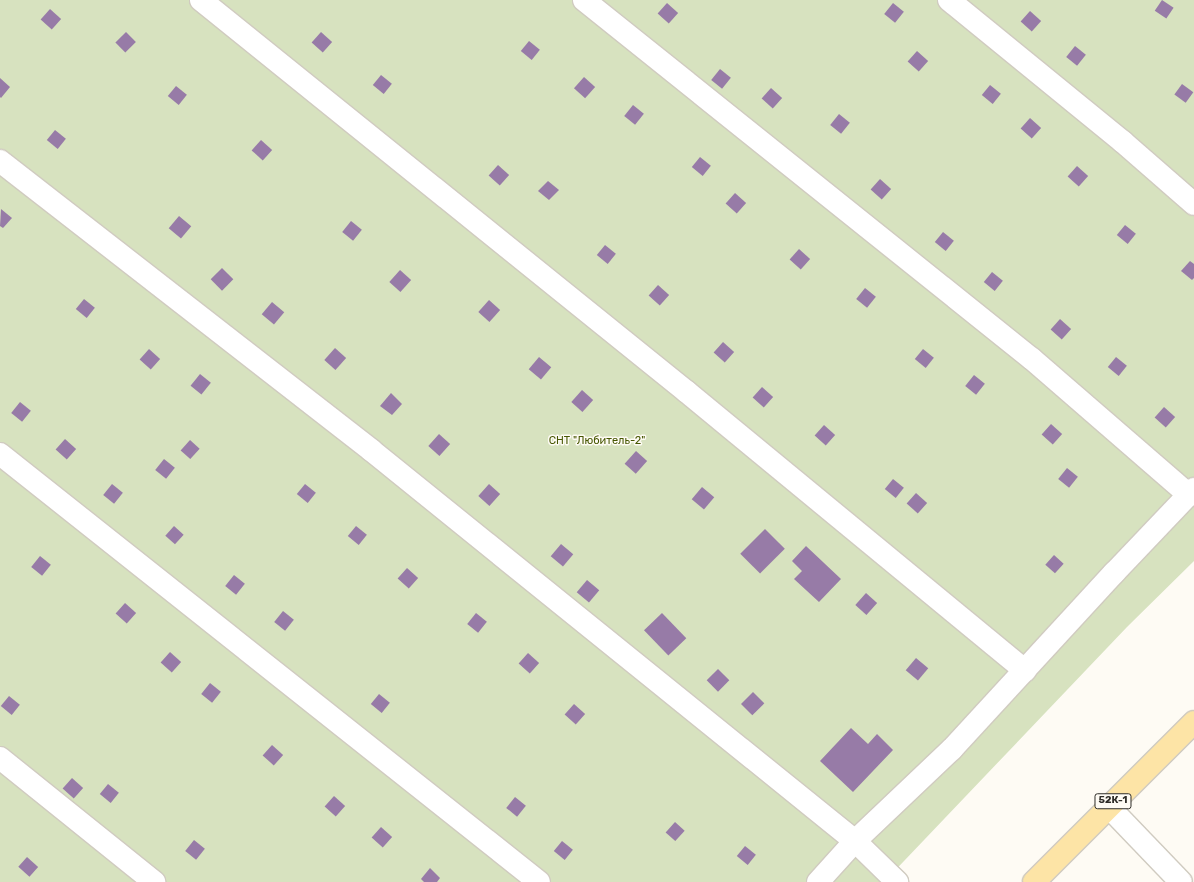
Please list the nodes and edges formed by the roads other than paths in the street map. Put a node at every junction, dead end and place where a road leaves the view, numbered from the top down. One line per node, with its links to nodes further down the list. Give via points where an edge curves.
1 (201, 0): 8 (lane, via 687,392)
2 (584, 0): 7 (lane, via 1032,359)
3 (949, 0): 5 (lane, via 1123,142)
4 (0, 161): 12 (lane, via 371,450)
5 (1194, 204)
6 (0, 454): 14 (lane)
7 (1192, 492): 8 (lane)
8 (1025, 670): 12 (lane, via 952,749)
9 (1194, 722): 11 (main road, 52К-1)
10 (0, 758): 13 (lane)
11 (1108, 806): 17 (main road, 52К-1); 18 (lane)
12 (855, 841): 15 (lane); 16 (lane)
13 (154, 882)
14 (539, 882)
15 (818, 882)
16 (897, 882)
17 (1034, 882)
18 (1181, 882)

